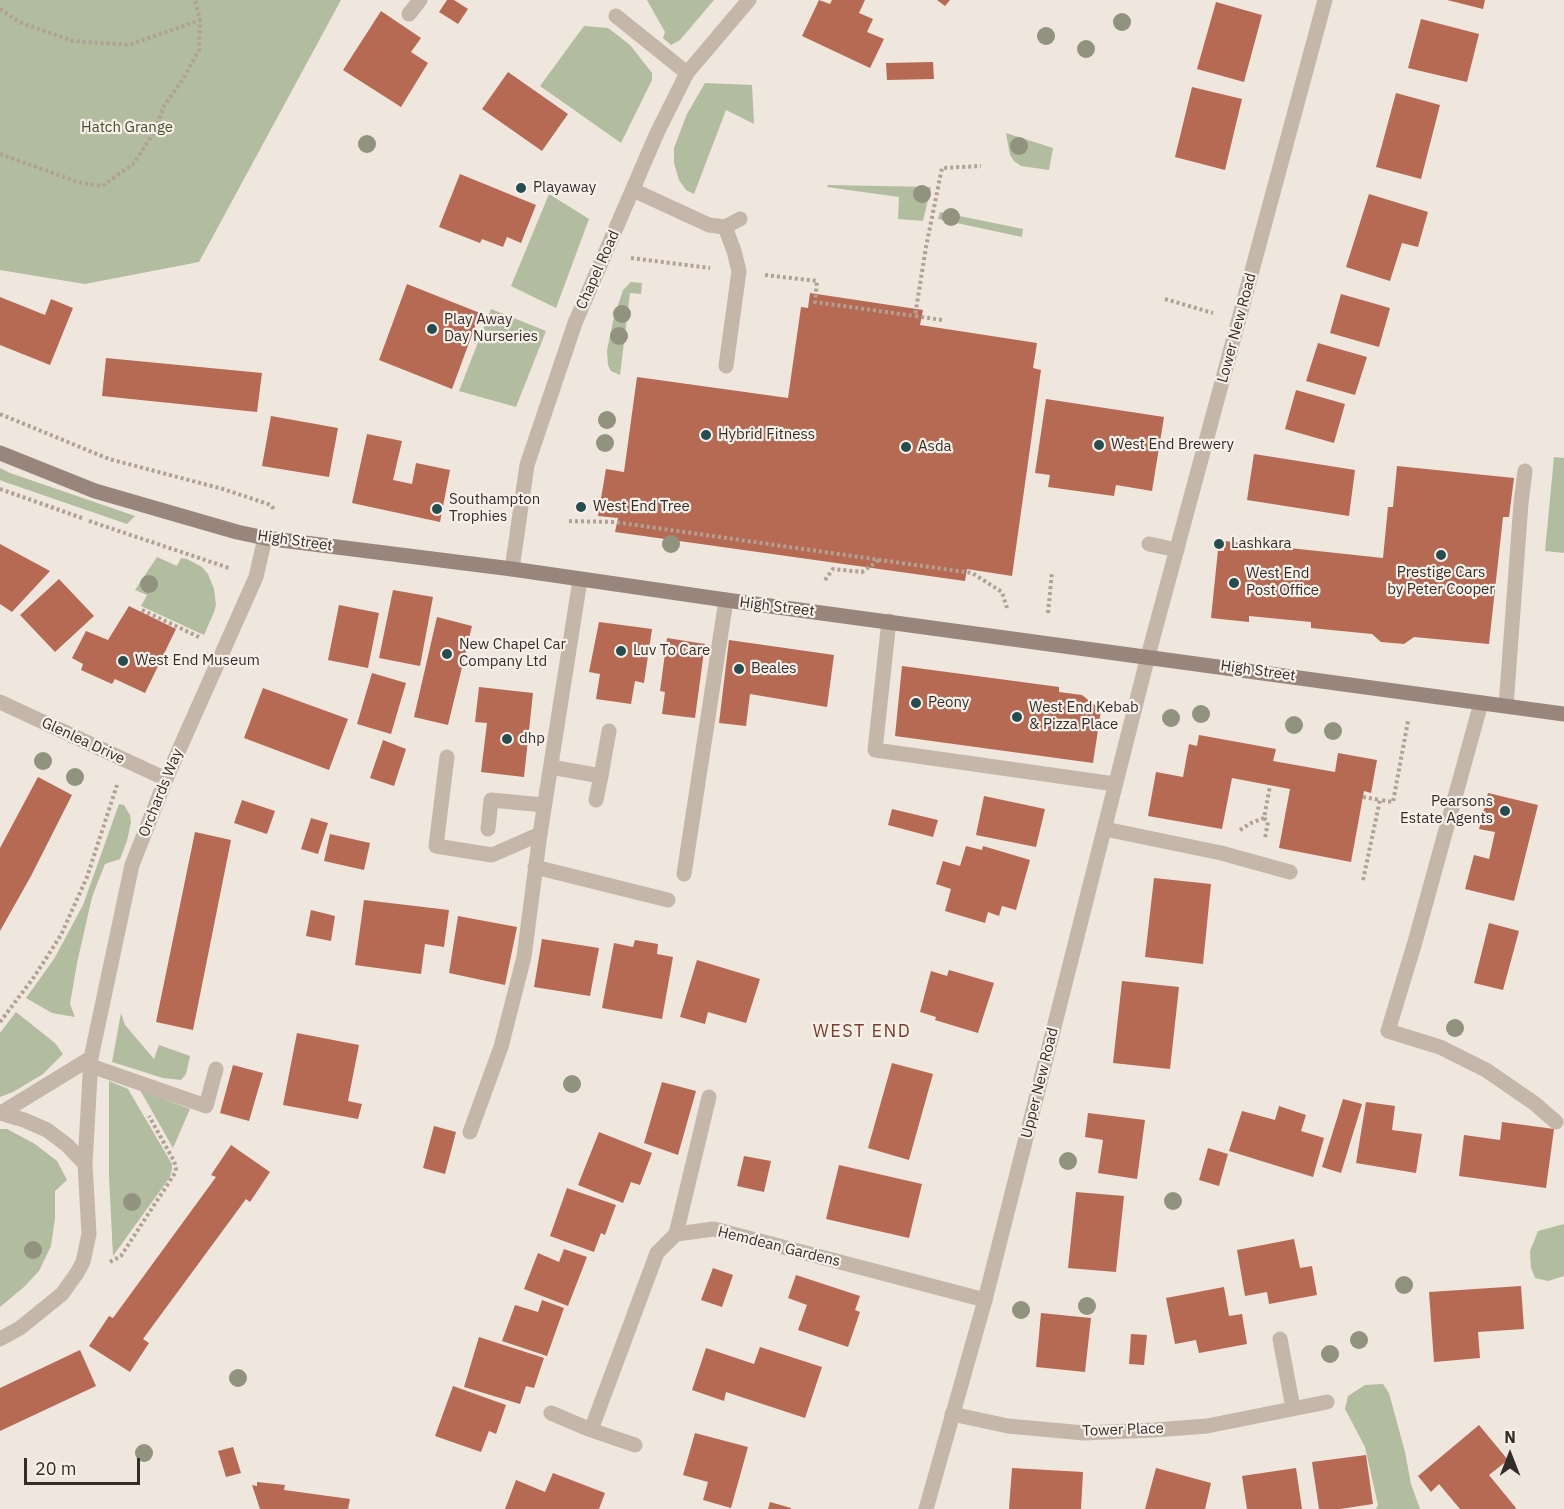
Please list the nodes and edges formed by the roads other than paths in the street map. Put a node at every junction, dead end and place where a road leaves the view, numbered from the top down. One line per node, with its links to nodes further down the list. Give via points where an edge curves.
1 (420, 0): 4 (street)
2 (749, 0): 6 (street, Chapel Road)
3 (1324, 0): 15 (street, Lower New Road)
4 (409, 15)
5 (616, 16): 6 (street)
6 (687, 73): 7 (street, Chapel Road)
7 (633, 190): 9 (street, via 709,225); 16 (street, Chapel Road, via 575,323 527,465)
8 (740, 219): 9 (street)
9 (725, 227): 10 (street, via 739,271)
10 (726, 366)
11 (0, 453): 13 (main road, High Street, via 95,491)
12 (1525, 471): 23 (street)
13 (265, 538): 16 (main road, High Street); 29 (street, Orchards Way, via 256,577)
14 (1149, 544): 15 (street)
15 (1177, 550): 20 (street, Lower New Road)
16 (512, 569): 17 (main road, High Street)
17 (580, 580): 18 (main road, High Street); 27 (street)
18 (726, 600): 19 (main road, High Street); 38 (street)
19 (890, 621): 20 (main road, High Street); 30 (street, via 874,750)
20 (1148, 656): 22 (main road, High Street); 30 (street, Upper New Road)
21 (0, 702): 29 (street, Glenlea Drive)
22 (1481, 703): 23 (main road, High Street); 44 (street, via 1388,1031 1440,1047 1486,1070)
23 (1506, 706): 24 (main road, High Street)
24 (1560, 711)
25 (609, 731): 28 (street)
26 (447, 757): 35 (street, via 436,846 492,855)
27 (550, 767): 28 (street); 32 (street)
28 (601, 776): 31 (street)
29 (165, 779): 40 (street, Orchards Way, via 132,865)
30 (1115, 784): 34 (street, Upper New Road)
31 (596, 800)
32 (544, 805): 33 (street, via 491,800); 35 (street)
33 (488, 828)
34 (1105, 828): 37 (street); 48 (street, Upper New Road)
35 (540, 834): 36 (street)
36 (535, 867): 39 (street); 45 (street, via 524,957 501,1047)
37 (1290, 872)
38 (684, 874)
39 (668, 900)
40 (91, 1062): 41 (street, via 206,1106); 43 (street); 46 (street, Orchards Way)
41 (216, 1069)
42 (709, 1097): 47 (street)
43 (0, 1113): 46 (street, via 47,1130)
44 (1556, 1122)
45 (470, 1132)
46 (85, 1164): 49 (street, Orchards Way, via 89,1234 83,1262 62,1294)
47 (676, 1234): 48 (street, Hemdean Gardens, via 714,1229); 55 (street, via 657,1253)
48 (985, 1300): 54 (street, Upper New Road)
49 (0, 1339)
50 (1280, 1339): 52 (street)
51 (1327, 1402): 52 (street, Tower Place)
52 (1293, 1408): 54 (street, Tower Place, via 1207,1426 1084,1433 1008,1426)
53 (551, 1413): 55 (street)
54 (952, 1414): 57 (street, Upper New Road)
55 (591, 1430): 56 (street)
56 (636, 1445)
57 (926, 1509)

